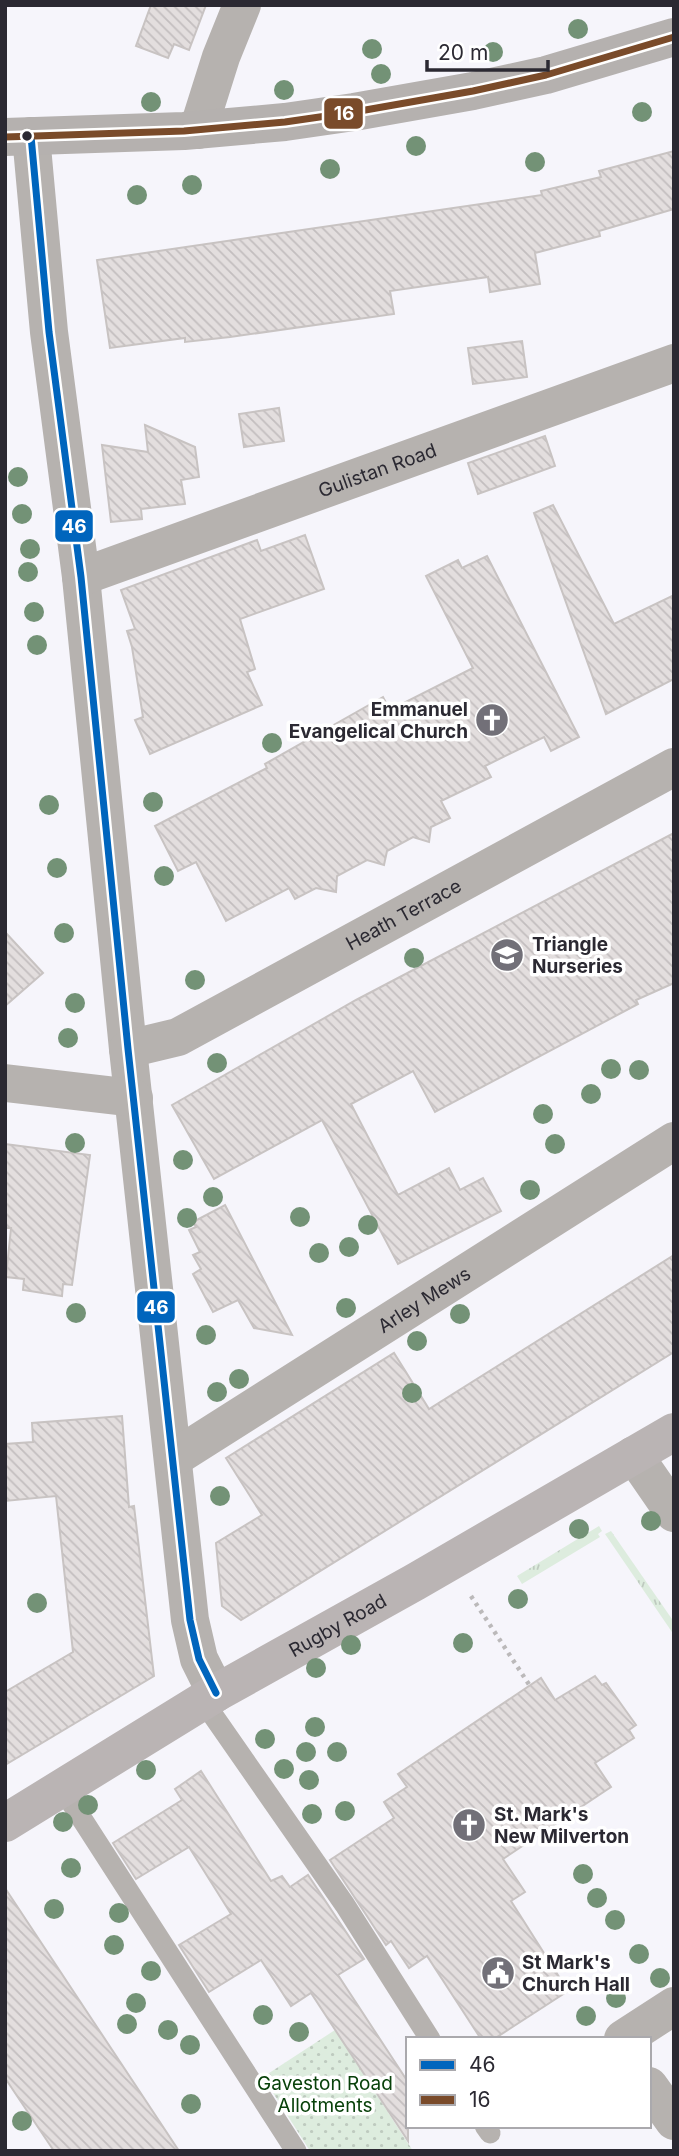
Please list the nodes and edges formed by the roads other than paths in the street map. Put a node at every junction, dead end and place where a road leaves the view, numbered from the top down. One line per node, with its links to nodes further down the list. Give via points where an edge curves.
1 (242, 5): 3 (street)
2 (674, 37): 3 (main road, via 546,75 472,91 342,114)
3 (198, 130): 4 (main road)
4 (18, 136): 6 (street)
5 (674, 363): 6 (street, Gulistan Road)
6 (81, 578): 8 (street)
7 (674, 767): 8 (street, Heath Terrace, via 178,1037)
8 (128, 1049): 10 (street)
9 (5, 1083): 10 (street)
10 (134, 1098): 14 (street)
11 (674, 1141): 14 (street, Arley Mews)
12 (674, 1432): 13 (main road, Rugby Road)
13 (634, 1455): 15 (street); 16 (main road, Rugby Road)
14 (174, 1458): 16 (street, via 190,1620)
15 (674, 1513)
16 (209, 1697): 17 (main road, Rugby Road); 20 (lane)
17 (62, 1788): 18 (main road, Rugby Road); 24 (lane)
18 (5, 1824)
19 (674, 2006): 21 (street)
20 (429, 2037)
21 (626, 2037)
22 (651, 2089): 23 (street)
23 (674, 2121)
24 (296, 2151)

